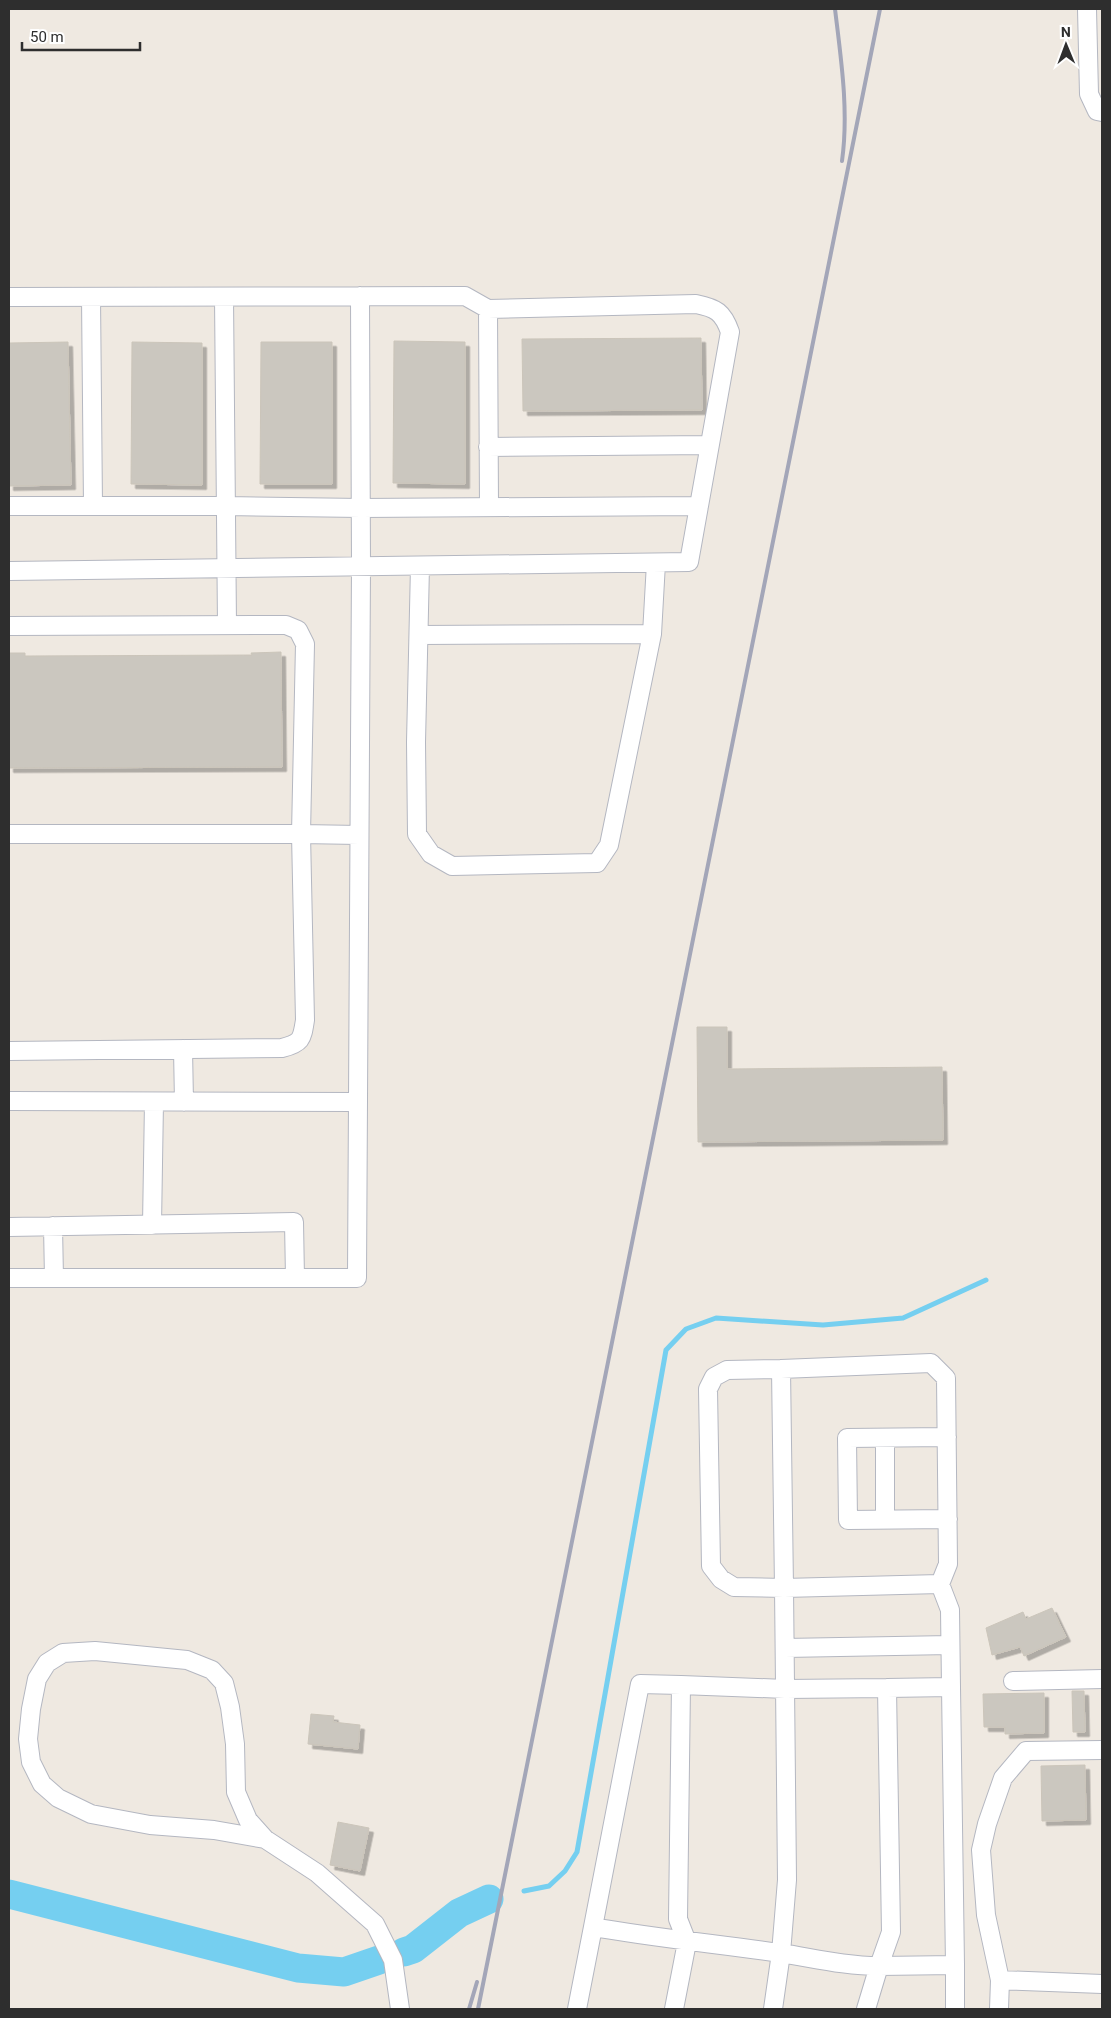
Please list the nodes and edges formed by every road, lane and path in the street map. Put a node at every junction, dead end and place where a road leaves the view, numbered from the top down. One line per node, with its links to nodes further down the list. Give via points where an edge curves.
1 (1087, 9): 2 (street, via 1089,94 1097,111)
2 (1102, 112)
3 (360, 296): 6 (street); 7 (street, via 465,296); 15 (street)
4 (9, 297): 5 (street)
5 (91, 297): 6 (street); 11 (street)
6 (224, 297): 12 (street)
7 (488, 309): 8 (street, via 696,304 712,307 725,318 730,332); 9 (street)
8 (710, 445): 9 (street); 13 (street)
9 (488, 447): 14 (street)
10 (9, 506): 11 (street)
11 (93, 506): 12 (street)
12 (226, 506): 15 (street); 19 (street)
13 (699, 506): 14 (street); 16 (street, via 689,562)
14 (489, 507): 15 (street)
15 (361, 508): 18 (street)
16 (656, 563): 17 (street); 23 (street)
17 (420, 566): 18 (street); 24 (street)
18 (361, 567): 19 (street); 27 (street)
19 (226, 569): 20 (street); 21 (street)
20 (9, 571)
21 (227, 625): 22 (street); 26 (street, via 286,625 298,630 305,644)
22 (9, 626)
23 (652, 634): 24 (street); 24 (street, via 609,845 597,863 452,866 431,854 417,834)
24 (418, 635)
25 (9, 834): 26 (street)
26 (301, 834): 27 (street); 28 (street, via 305,1020 302,1035 296,1045 282,1048)
27 (359, 835): 33 (street)
28 (183, 1049): 29 (street); 32 (street)
29 (9, 1051)
30 (9, 1101): 31 (street)
31 (154, 1102): 32 (street); 34 (street)
32 (184, 1102): 33 (street)
33 (358, 1102): 39 (street, via 357,1278)
34 (152, 1225): 35 (street); 39 (street, via 294,1222)
35 (53, 1226): 36 (street); 38 (street)
36 (9, 1227)
37 (9, 1278): 38 (street)
38 (54, 1278): 39 (street)
39 (295, 1278)
40 (781, 1369): 41 (street, via 931,1363 946,1378); 46 (street); 46 (street, via 726,1370 714,1377 708,1389 708,1408 711,1566 721,1579 734,1587)
41 (947, 1437): 42 (street); 44 (street)
42 (885, 1438): 43 (street); 43 (street, via 847,1438 848,1520)
43 (885, 1519): 44 (street)
44 (948, 1519): 45 (street, via 948,1564)
45 (940, 1584): 46 (street); 47 (street, via 950,1610)
46 (784, 1588): 48 (street)
47 (950, 1645): 48 (street); 52 (street)
48 (785, 1648): 54 (street)
49 (1102, 1679): 50 (street)
50 (1013, 1680)
51 (681, 1685): 54 (street); 57 (street, via 640,1684); 58 (street, via 678,1919)
52 (951, 1687): 53 (street); 61 (street)
53 (887, 1688): 54 (street); 60 (street, via 891,1932)
54 (785, 1690): 59 (street, via 787,1880)
55 (1102, 1750): 62 (street, via 1026,1751 1003,1778 981,1850 986,1915)
56 (265, 1839): 56 (street, via 248,1820 236,1792 230,1707 224,1682 212,1670 187,1660 95,1651 63,1653 47,1664 37,1679 28,1739 31,1762 42,1784 58,1798 91,1814); 64 (street, via 317,1873 375,1924 394,1960)
57 (593, 1927): 58 (street); 65 (street)
58 (686, 1942): 59 (street); 66 (street)
59 (781, 1953): 60 (street, via 854,1966); 67 (street)
60 (879, 1966): 61 (street); 68 (street)
61 (955, 1966): 69 (street)
62 (1000, 1980): 63 (street); 70 (street)
63 (1102, 1984)
64 (400, 2009)
65 (577, 2009)
66 (674, 2009)
67 (773, 2009)
68 (866, 2009)
69 (955, 2009)
70 (999, 2009)

